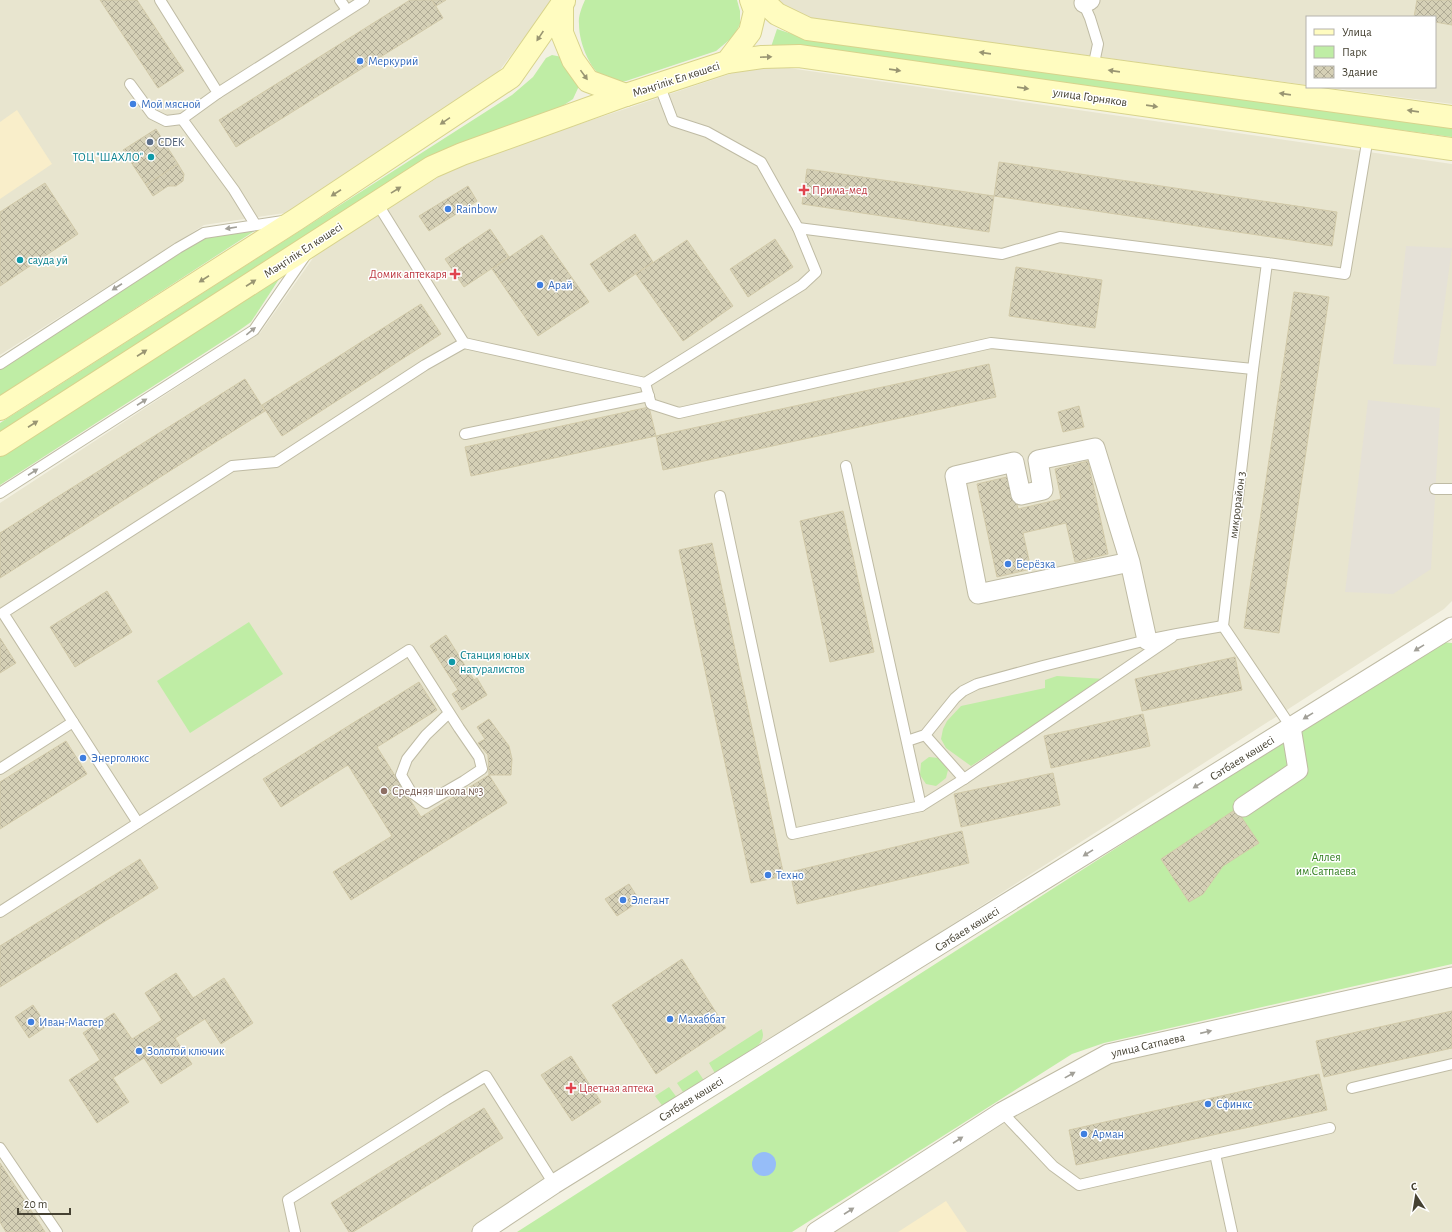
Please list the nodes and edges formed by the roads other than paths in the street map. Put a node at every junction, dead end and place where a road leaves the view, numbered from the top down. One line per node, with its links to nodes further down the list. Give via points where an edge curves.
1 (160, 0): 13 (lane)
2 (340, 0): 8 (lane)
3 (364, 0): 8 (lane)
4 (751, 0): 9 (street, Мәңгілік Ел көшесі, via 755,11 750,32)
5 (762, 0): 10 (street, one-way to 5, via 808,29 777,14)
6 (561, 1): 14 (street, Мәңгілік Ел көшесі, one-way to 14, via 562,33 573,60 588,81); 20 (street, Мәңгілік Ел көшесі, one-way to 20, via 511,77)
7 (1085, 1): 10 (lane, via 1098,44)
8 (347, 10): 13 (lane)
9 (727, 62): 12 (street, Мәңгілік Ел көшесі); 17 (street, улица Горняков, one-way to 17, via 762,56 798,56)
10 (1093, 68): 15 (street, one-way to 10)
11 (130, 84): 16 (lane, via 152,114 166,121)
12 (660, 84): 14 (street, Мәңгілік Ел көшесі); 22 (lane, via 673,121 707,132 761,162)
13 (218, 93): 16 (lane)
14 (626, 95): 19 (street, Мәңгілік Ел көшесі, one-way to 14, via 432,167 462,154)
15 (1452, 117)
16 (182, 119): 21 (lane, via 234,190)
17 (1368, 137): 18 (street, улица Горняков); 24 (lane, via 1345,274)
18 (1452, 148)
19 (376, 203): 23 (street, Мәңгілік Ел көшесі); 25 (lane)
20 (297, 219): 21 (lane); 30 (street, Мәңгілік Ел көшесі, one-way to 30)
21 (255, 224): 26 (lane, one-way to 26, via 204,233)
22 (798, 228): 24 (lane, via 1002,254 1060,238); 28 (lane, via 816,272 802,285)
23 (314, 242): 32 (street, Мәңгілік Ел көшесі, one-way to 23); 36 (lane, one-way to 23, via 254,330)
24 (1267, 263): 27 (lane, микрорайон 3)
25 (464, 343): 28 (lane); 39 (lane, via 425,365 276,462 232,466)
26 (0, 364)
27 (1253, 369): 29 (lane, via 991,343 679,413 651,404); 40 (lane, микрорайон 3)
28 (645, 383): 29 (lane)
29 (649, 396): 31 (lane)
30 (0, 409)
31 (464, 434)
32 (0, 445)
33 (846, 466): 48 (lane)
34 (1435, 488): 35 (lane)
35 (1452, 489)
36 (0, 493)
37 (720, 496): 51 (lane, via 792,834)
38 (1130, 562): 38 (street, via 978,594 954,476 1014,462 1021,495 1043,490 1038,460 1095,448); 43 (street)
39 (2, 614): 45 (lane)
40 (1223, 626): 42 (lane); 46 (lane)
41 (1452, 627): 46 (street, Сәтбаев көшесі, one-way to 46)
42 (1176, 634): 43 (lane); 50 (lane)
43 (1147, 640): 47 (lane, via 977,684 955,698)
44 (449, 712): 44 (lane, via 479,756 482,769 426,803 412,792 401,775 406,759); 53 (lane, via 409,650)
45 (73, 722): 49 (lane); 53 (lane)
46 (1291, 727): 52 (street, via 1298,770); 62 (street, Сәтбаев көшесі, one-way to 62)
47 (924, 735): 48 (lane); 50 (lane)
48 (907, 741): 51 (lane)
49 (0, 769)
50 (964, 779): 51 (lane)
51 (921, 806)
52 (1243, 807)
53 (138, 823): 54 (lane)
54 (0, 912)
55 (1452, 977): 58 (street, улица Сатпаева, one-way to 55, via 1108,1054)
56 (1452, 1064): 57 (lane)
57 (1352, 1088)
58 (1002, 1112): 61 (lane, via 1053,1166 1079,1185); 66 (street, улица Сатпаева, one-way to 58)
59 (1330, 1128): 61 (lane)
60 (0, 1148): 63 (lane)
61 (1215, 1154): 67 (lane)
62 (554, 1184): 64 (lane, via 486,1076 288,1200); 65 (street, Сәтбаев көшесі)
63 (57, 1232)
64 (295, 1232)
65 (482, 1232)
66 (816, 1232)
67 (1232, 1232)

